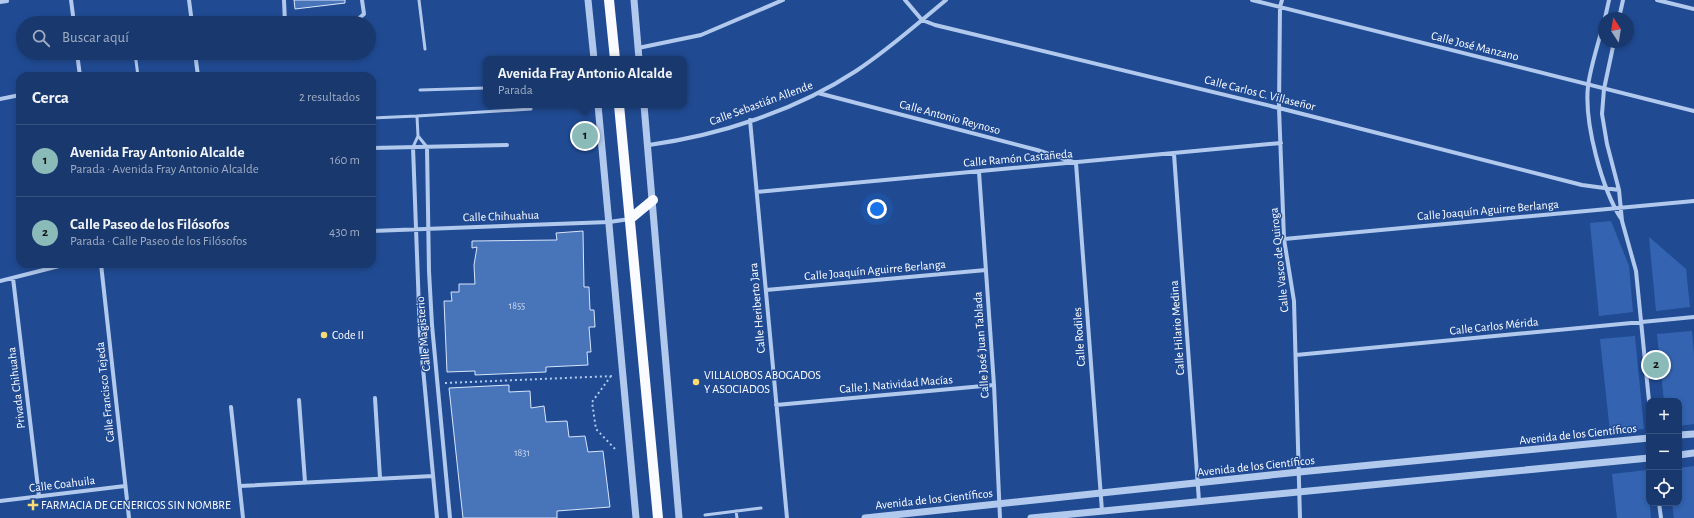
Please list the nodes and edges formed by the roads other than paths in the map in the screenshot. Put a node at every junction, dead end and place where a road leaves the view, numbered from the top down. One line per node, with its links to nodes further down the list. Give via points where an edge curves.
1 (71, 0): 23 (street)
2 (189, 0): 24 (street)
3 (284, 0): 25 (street)
4 (362, 0): 26 (street, via 364,14)
5 (419, 0): 31 (lane)
6 (588, 0): 32 (street)
7 (609, 0): 33 (main road)
8 (634, 0): 29 (street)
9 (783, 0): 29 (street, via 701,35)
10 (905, 0): 27 (street)
11 (946, 0): 27 (street, Calle Sebastián Allende)
12 (1252, 0): 19 (street, Calle José Manzano)
13 (1282, 0): 19 (street, Calle Vasco de Quiroga)
14 (1609, 0): 21 (street)
15 (1623, 0): 22 (street)
16 (1657, 0): 20 (street)
17 (7, 1): 18 (street)
18 (0, 2)
19 (1280, 7): 41 (street, Calle José Manzano); 51 (street, Calle Vasco de Quiroga)
20 (1694, 9)
21 (1606, 12)
22 (1620, 12)
23 (73, 16)
24 (191, 16)
25 (285, 16)
26 (362, 16)
27 (922, 20): 45 (street, Calle Sebastián Allende, via 856,71); 51 (street, Calle Carlos C. Villaseñor)
28 (1598, 44): 41 (street)
29 (638, 48): 34 (street)
30 (1613, 48): 43 (street)
31 (426, 49)
32 (594, 56)
33 (615, 56)
34 (639, 56)
35 (78, 60): 38 (street)
36 (136, 60): 39 (lane)
37 (196, 60): 40 (street)
38 (79, 72)
39 (137, 72)
40 (197, 72)
41 (1588, 85): 43 (street, Calle José Manzano); 67 (street, via 1592,134)
42 (483, 88): 44 (lane)
43 (1604, 89): 53 (street, Calle José Manzano); 68 (street, via 1602,114 1606,144)
44 (420, 90)
45 (818, 93): 56 (street, Calle Sebastián Allende); 65 (street, Calle Antonio Reynoso, via 1037,150)
46 (16, 96): 47 (street)
47 (0, 99)
48 (598, 108): 76 (street)
49 (619, 108): 74 (main road)
50 (644, 108): 60 (street)
51 (1280, 108): 58 (street, Calle Vasco de Quiroga); 67 (street, Calle Carlos C. Villaseñor)
52 (531, 109): 54 (lane)
53 (1694, 111)
54 (417, 116): 55 (lane); 57 (lane)
55 (376, 118)
56 (750, 120): 60 (street, Calle Sebastián Allende, via 686,138); 69 (street, Calle Heriberto Jara)
57 (418, 136): 61 (lane); 62 (lane)
58 (1281, 143): 64 (street, Calle Ramón Castañeda); 80 (street, Calle Vasco de Quiroga)
59 (506, 145): 62 (street)
60 (648, 145): 70 (street)
61 (413, 147): 62 (street); 63 (street); 77 (street, Calle Magisterio)
62 (427, 147): 78 (street, Calle Magisterio)
63 (376, 148)
64 (1174, 154): 65 (street, Calle Ramón Castañeda); 106 (street, Calle Hilario Medina)
65 (1076, 163): 66 (street, Calle Ramón Castañeda); 110 (street, Calle Rodiles)
66 (979, 172): 69 (street, Calle Ramón Castañeda); 83 (street, Calle José Juan Tablada)
67 (1607, 190): 68 (street, Calle Carlos C. Villaseñor); 73 (street)
68 (1619, 190): 72 (street)
69 (757, 192): 86 (street, Calle Heriberto Jara)
70 (653, 200): 74 (main road); 126 (street)
71 (1694, 201): 72 (street, Calle Joaquín Aguirre Berlanga)
72 (1621, 208): 73 (street, Calle Joaquín Aguirre Berlanga); 75 (street)
73 (1614, 209): 75 (street); 80 (street, Calle Joaquín Aguirre Berlanga)
74 (630, 219): 76 (street, Calle Chihuahua); 125 (main road)
75 (1622, 221): 88 (street, via 1636,271)
76 (609, 222): 78 (street, Calle Chihuahua); 124 (street)
77 (415, 229): 78 (street, Calle Chihuahua); 79 (street, Calle Chihuahua); 103 (street, Calle Magisterio, via 420,336)
78 (428, 229): 123 (street, Calle Magisterio, via 432,325)
79 (376, 231)
80 (1284, 239): 89 (street, Calle Vasco de Quiroga, via 1294,301)
81 (52, 268): 84 (street)
82 (101, 268): 107 (street, Calle Francisco Tejeda)
83 (986, 270): 86 (street, Calle Joaquín Aguirre Berlanga); 90 (street, Calle José Juan Tablada)
84 (13, 278): 85 (street); 111 (street, Privada Chihuaha)
85 (0, 281)
86 (766, 290): 94 (street, Calle Heriberto Jara)
87 (1694, 317): 88 (street, Calle Carlos Mérida)
88 (1642, 322): 89 (street, Calle Carlos Mérida); 92 (street)
89 (1296, 355): 102 (street, Calle Vasco de Quiroga)
90 (994, 385): 94 (street, Calle J. Natividad Macías); 114 (street, Calle José Juan Tablada)
91 (375, 398): 104 (street)
92 (1650, 398)
93 (299, 400): 105 (street)
94 (776, 405): 128 (street, Calle Heriberto Jara)
95 (231, 407): 108 (street)
96 (1694, 434): 97 (street)
97 (1682, 435)
98 (1646, 438): 102 (street, Avenida de los Científicos)
99 (1694, 453): 100 (street)
100 (1682, 455)
101 (1646, 458): 109 (street)
102 (1299, 472): 106 (street, Avenida de los Científicos); 109 (street, Calle Vasco de Quiroga)
103 (432, 476): 104 (street); 122 (street, Calle Magisterio)
104 (380, 478): 105 (street)
105 (305, 482): 108 (street)
106 (1198, 483): 110 (street, Avenida de los Científicos); 113 (street, Calle Hilario Medina)
107 (126, 486): 111 (street, Calle Coahuila); 120 (street, Calle Francisco Tejeda)
108 (240, 486): 121 (street)
109 (1300, 491): 113 (street); 132 (street, Calle Vasco de Quiroga)
110 (1101, 493): 114 (street, Avenida de los Científicos); 118 (street, Calle Rodiles)
111 (39, 496): 112 (street, Calle Coahuila)
112 (0, 501)
113 (1199, 501): 118 (street)
114 (1000, 503): 129 (street, Avenida de los Científicos); 130 (street, Calle José Juan Tablada)
115 (1659, 506): 133 (street)
116 (761, 508): 117 (lane)
117 (736, 511): 119 (lane); 127 (lane)
118 (1102, 511): 131 (street)
119 (705, 515)
120 (129, 518)
121 (243, 518)
122 (437, 518)
123 (450, 518)
124 (636, 518)
125 (658, 518)
126 (679, 518)
127 (737, 518)
128 (787, 518)
129 (865, 518)
130 (1000, 518)
131 (1031, 518)
132 (1300, 518)
133 (1661, 518)

